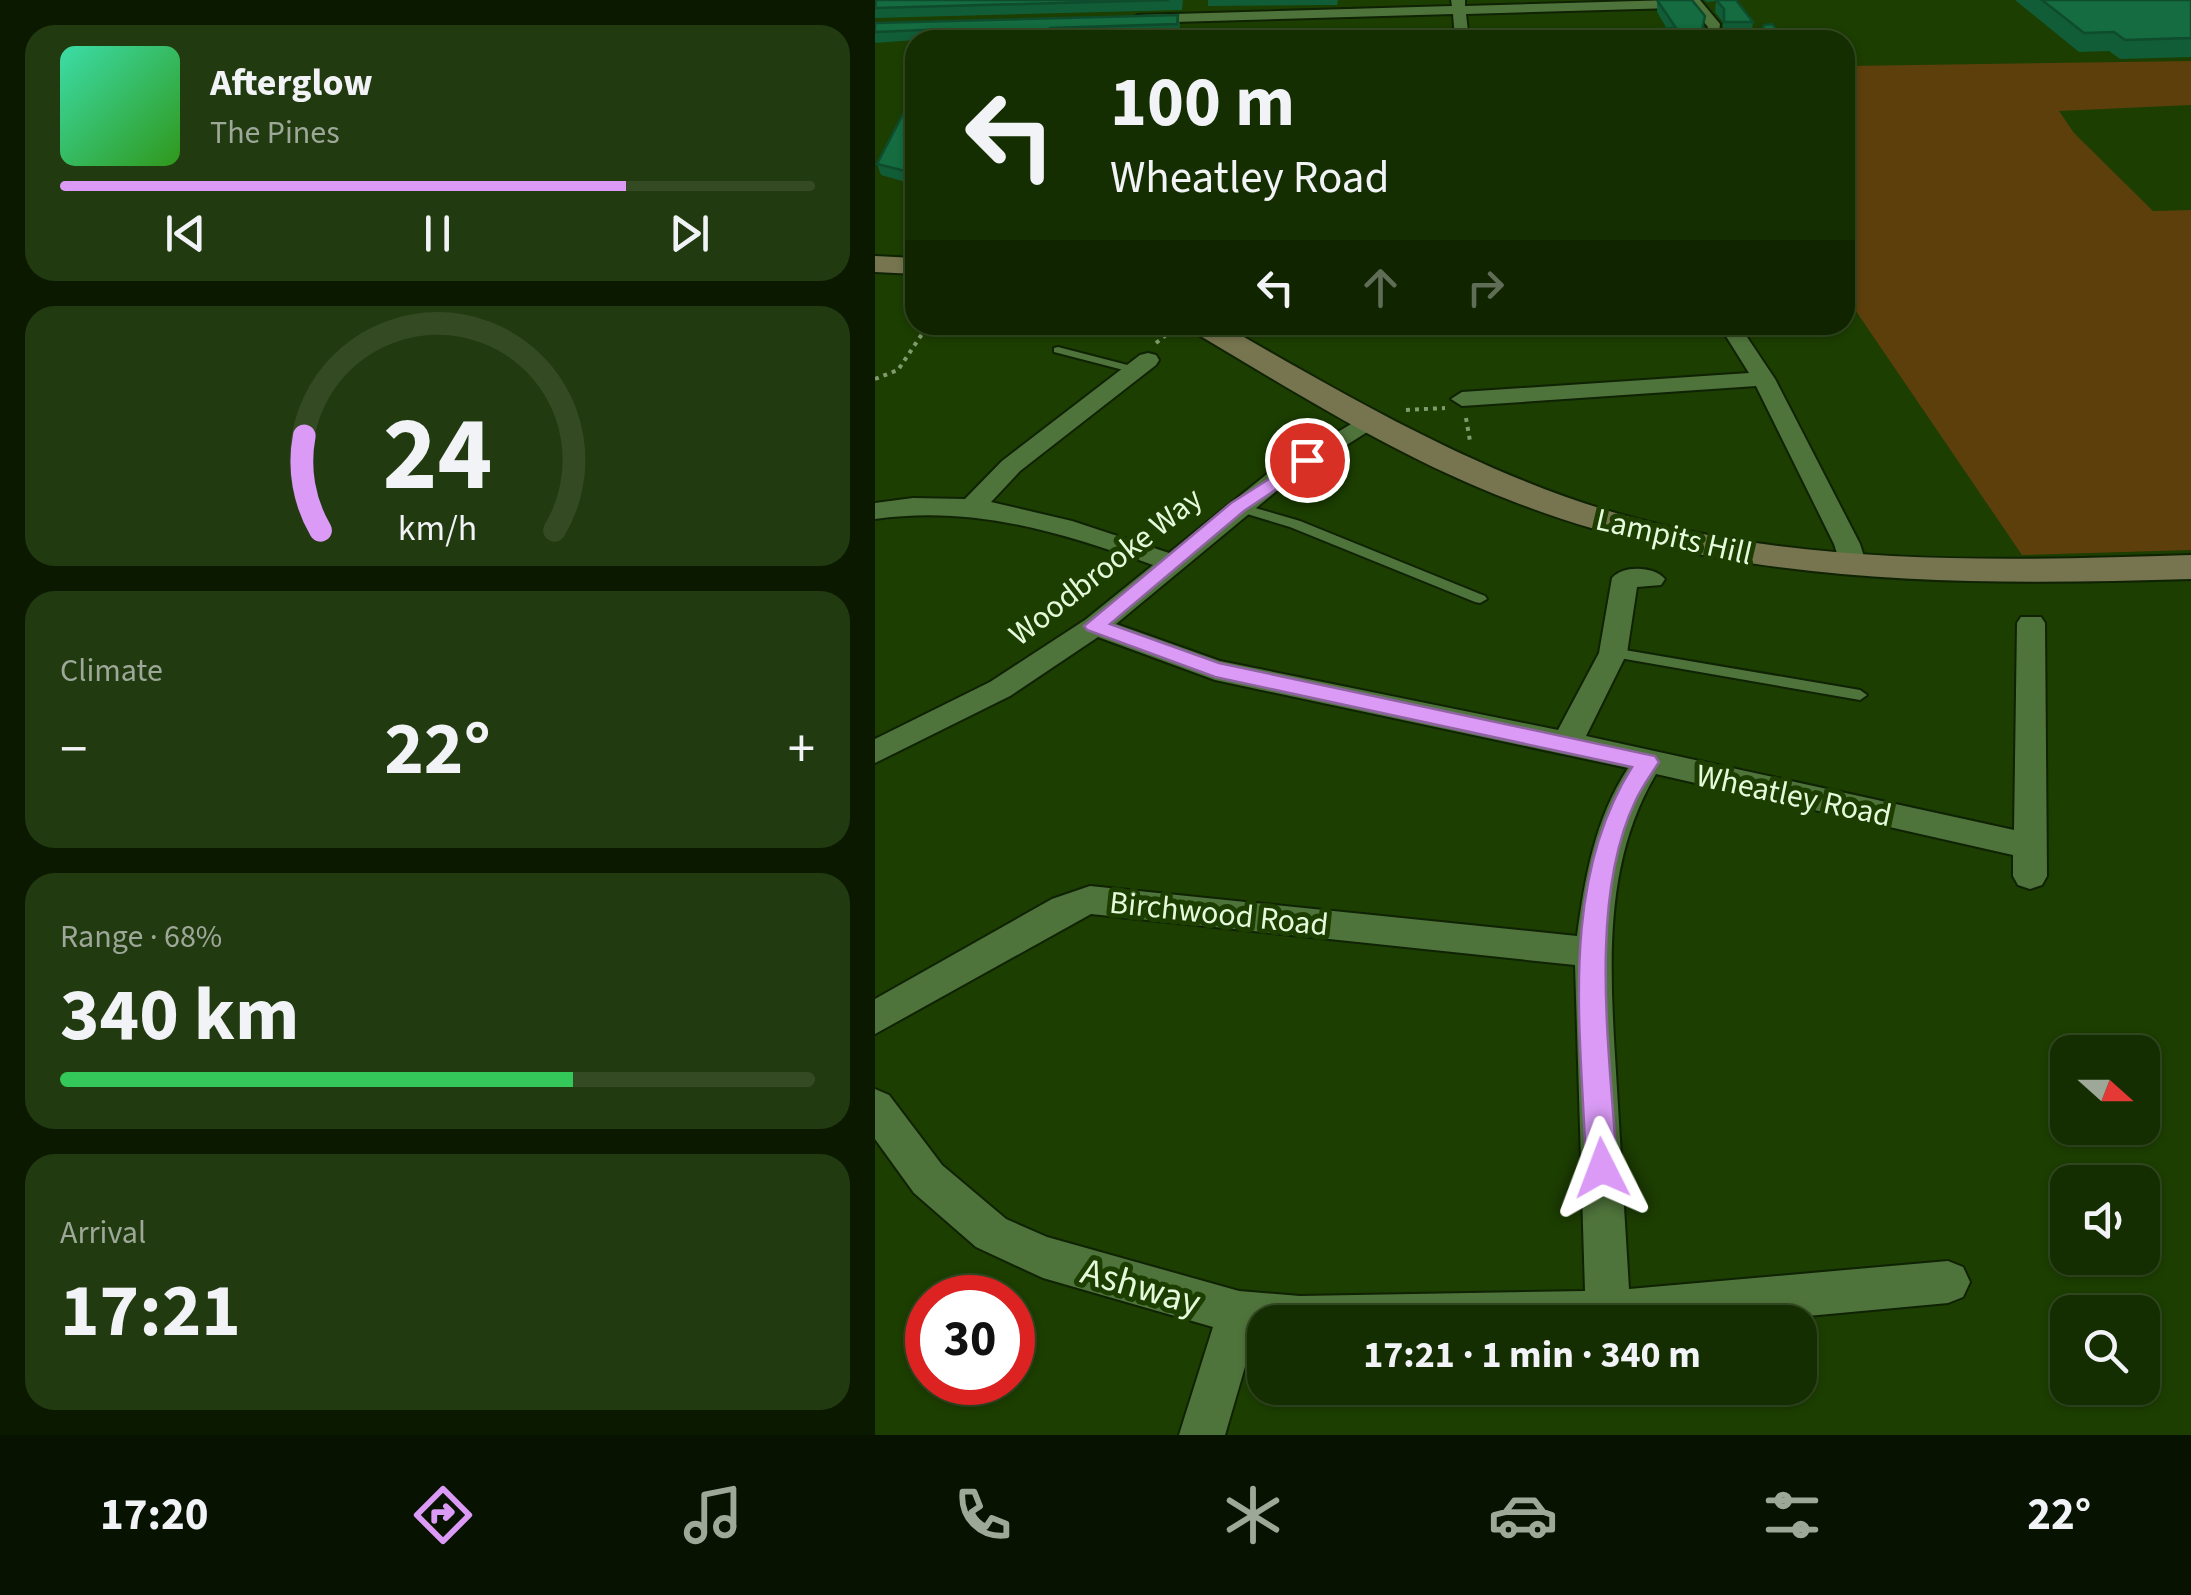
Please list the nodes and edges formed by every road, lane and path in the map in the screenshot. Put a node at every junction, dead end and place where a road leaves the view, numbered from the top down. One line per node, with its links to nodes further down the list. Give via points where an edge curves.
1 (1674, 4): 2 (street)
2 (1458, 5): 4 (street, via 1231,22); 5 (street)
3 (1702, 5): 6 (street)
4 (1118, 19)
5 (1461, 30)
6 (1714, 30)
7 (875, 264): 8 (main road)
8 (905, 264)
9 (922, 335): 15 (path, via 898,370)
10 (1219, 335): 17 (main road, Lampits Hill)
11 (1736, 335): 14 (street)
12 (1058, 350): 13 (lane)
13 (1141, 365): 19 (street, via 1011,466)
14 (1764, 378): 16 (street); 23 (street)
15 (875, 379)
16 (1463, 399): 17 (path, via 1450,399 1451,408 1385,412); 18 (path)
17 (1371, 422): 18 (main road, Lampits Hill); 20 (street, Woodbrooke Way)
18 (1476, 471): 23 (main road, Lampits Hill, via 1651,535)
19 (974, 505): 21 (street); 22 (street)
20 (1238, 507): 22 (street, Woodbrooke Way); 26 (lane)
21 (875, 510)
22 (1171, 563): 28 (street, Woodbrooke Way)
23 (1854, 566): 24 (main road, Lampits Hill, via 2005,574)
24 (2191, 568)
25 (1652, 579): 29 (street, via 1625,578)
26 (1479, 600)
27 (2031, 623): 33 (street, Wheatley Road, via 2030,861)
28 (1095, 626): 31 (street, Wheatley Road, via 1205,667); 32 (street, Woodbrooke Way, via 1000,689)
29 (1613, 654): 30 (lane); 31 (street)
30 (1860, 695)
31 (1567, 742): 33 (street, Wheatley Road)
32 (875, 752)
33 (1647, 762): 34 (street, via 1612,835)
34 (1592, 952): 35 (street, Birchwood Road, via 1090,900); 38 (street)
35 (875, 1018)
36 (875, 1107): 40 (street, Ashway, via 927,1178 991,1233 1043,1257)
37 (1948, 1282): 39 (street, Ashway)
38 (1608, 1305)
39 (1696, 1305)
40 (1239, 1313): 41 (street, Ashway); 42 (street)
41 (1247, 1314)
42 (1202, 1435)

